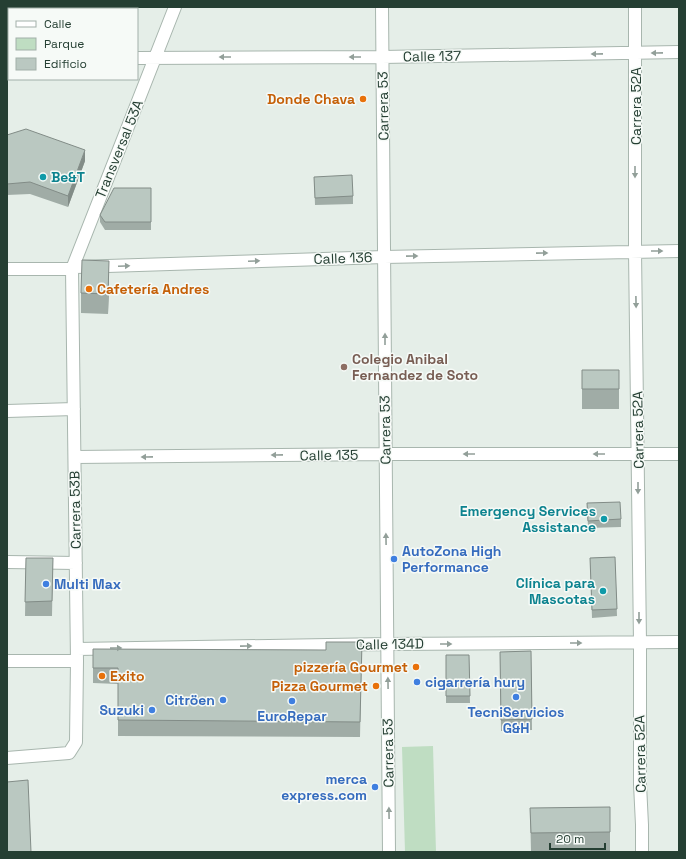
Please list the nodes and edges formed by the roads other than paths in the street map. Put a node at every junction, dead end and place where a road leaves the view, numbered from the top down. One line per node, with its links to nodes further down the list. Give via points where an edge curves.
1 (175, 7): 8 (street, Transversal 53A)
2 (382, 7): 6 (street, Carrera 53)
3 (635, 7): 5 (street, Carrera 52A)
4 (679, 52): 5 (street, Calle 137, one-way to 5)
5 (636, 53): 6 (street, Calle 137, one-way to 6); 9 (street, Carrera 52A, one-way to 9)
6 (382, 57): 8 (street, Calle 137, one-way to 8); 11 (street, Carrera 53)
7 (138, 58): 8 (street, Calle 137)
8 (155, 58): 13 (street, Transversal 53A)
9 (635, 251): 10 (street, Calle 136, one-way to 10); 11 (street, Calle 136, one-way to 9); 17 (street, Carrera 52A, one-way to 17)
10 (679, 251)
11 (384, 257): 13 (street, Calle 136, one-way to 11); 16 (street, Carrera 53, one-way to 11)
12 (7, 269): 13 (street, Calle 136)
13 (72, 269): 14 (street, Carrera 53B)
14 (74, 409): 15 (street); 19 (street, Carrera 53B)
15 (7, 411)
16 (386, 454): 17 (street, Calle 135, one-way to 16); 19 (street, Calle 135, one-way to 19); 24 (street, Carrera 53, one-way to 16)
17 (638, 454): 18 (street, Calle 135); 22 (street, Carrera 52A, one-way to 22)
18 (679, 454)
19 (75, 457): 21 (street, Carrera 53B)
20 (7, 562): 21 (street)
21 (76, 563): 25 (street, Carrera 53B)
22 (640, 642): 23 (street, Calle 134D); 24 (street, Calle 134D, one-way to 22); 30 (street, Carrera 52A)
23 (679, 642)
24 (388, 644): 25 (street, Calle 134D, one-way to 24); 29 (street, Carrera 53, one-way to 24)
25 (77, 649): 27 (street, Carrera 53B)
26 (7, 661): 27 (street)
27 (78, 661): 28 (street, Carrera 53B, via 76,742 72,749 69,753)
28 (7, 758)
29 (389, 852)
30 (642, 852)

